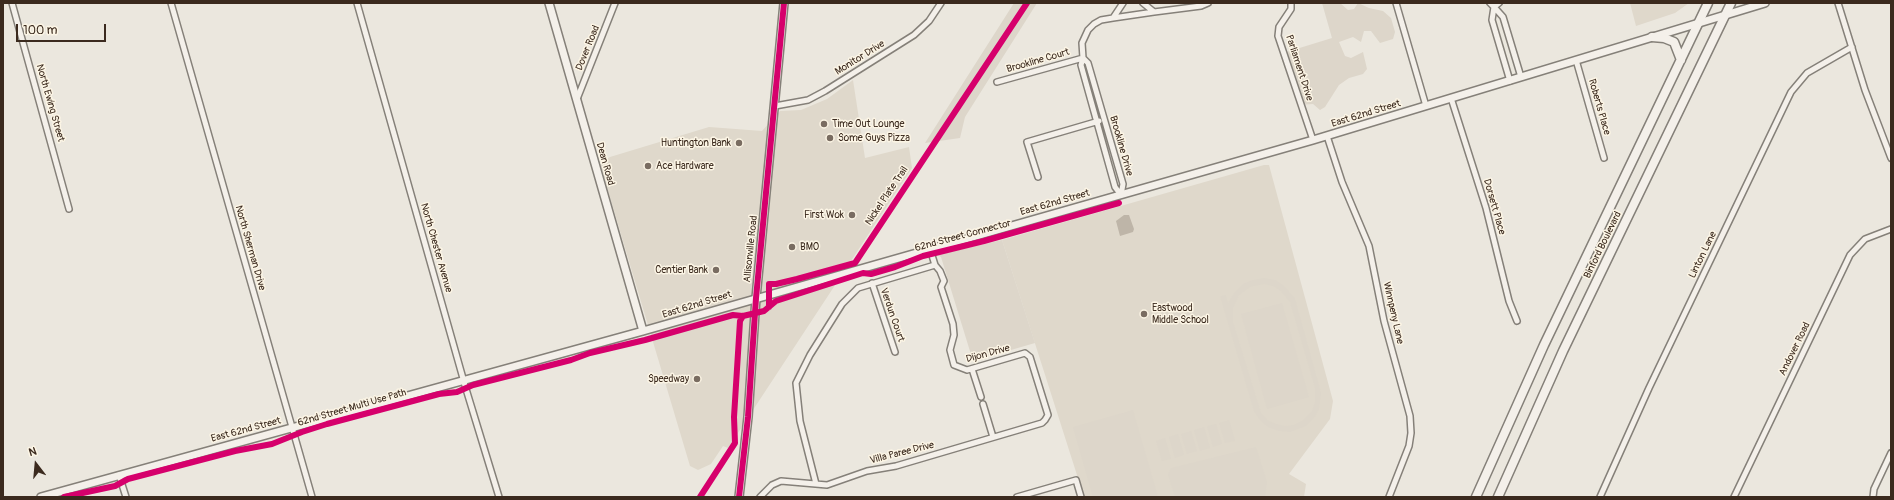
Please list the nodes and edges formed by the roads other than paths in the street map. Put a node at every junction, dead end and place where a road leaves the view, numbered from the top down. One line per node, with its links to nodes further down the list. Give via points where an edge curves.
1 (12, 3): 43 (street, North Ewing Street)
2 (171, 3): 57 (street, North Sherman Drive)
3 (357, 3): 53 (street, North Chester Avenue)
4 (549, 3): 32 (street, Dean Road)
5 (615, 3): 32 (street, Dover Road)
6 (784, 3): 33 (street, Allisonville Road)
7 (941, 3): 33 (street, Monitor Drive, via 929,21 914,35 825,91 808,100)
8 (1123, 3): 21 (street)
9 (1143, 3): 19 (street)
10 (1208, 3): 19 (street, Brookline Drive)
11 (1291, 3): 38 (street, Parliament Drive, via 1291,9 1279,27 1278,37)
12 (1396, 3): 34 (street)
13 (1499, 3): 18 (street)
14 (1708, 3): 22 (main road, Binford Boulevard)
15 (1731, 3): 20 (main road, Binford Boulevard)
16 (1765, 3): 20 (street, East 62nd Street)
17 (1838, 3): 24 (street)
18 (1492, 5): 28 (street, via 1503,17); 29 (street, via 1492,20)
19 (1154, 12): 21 (street, Brookline Drive)
20 (1725, 15): 22 (street, East 62nd Street); 72 (main road, Binford Boulevard, via 1563,351)
21 (1113, 18): 25 (street, Brookline Drive, via 1099,21 1088,30 1082,43)
22 (1699, 23): 23 (street, East 62nd Street); 27 (main road, Binford Boulevard)
23 (1652, 37): 26 (street, East 62nd Street); 27 (main road, via 1674,42)
24 (1852, 47): 40 (street, via 1867,96); 73 (street, Linton Lane, via 1807,73 1791,92)
25 (1083, 58): 30 (street, Brookline Court); 35 (street, Brookline Drive, via 1088,63); 36 (street, Brookline Drive, via 1081,65)
26 (1576, 60): 28 (street, East 62nd Street); 39 (street, Roberts Place)
27 (1681, 60): 71 (main road, Binford Boulevard, via 1542,349)
28 (1521, 77): 29 (street, East 62nd Street)
29 (1510, 81): 31 (street, East 62nd Street)
30 (997, 82)
31 (1452, 98): 34 (street, East 62nd Street); 49 (street, Dorsett Place, via 1486,208 1509,301)
32 (576, 100): 50 (street, Dean Road)
33 (775, 106): 48 (street, Allisonville Road)
34 (1426, 106): 37 (street, East 62nd Street)
35 (1104, 120): 36 (street); 42 (street, Brookline Drive, via 1123,184)
36 (1097, 122): 41 (street, via 1028,142); 42 (street, Brookline Drive, via 1116,187)
37 (1327, 136): 38 (street, East 62nd Street); 70 (street, Winnpeny Lane, via 1342,182 1369,246 1384,321 1410,416 1409,446)
38 (1313, 140): 42 (street, East 62nd Street)
39 (1604, 158)
40 (1891, 158)
41 (1038, 177)
42 (1121, 195): 45 (street, East 62nd Street)
43 (69, 209)
44 (1891, 229): 74 (street, Andover Road, via 1866,239 1850,255)
45 (930, 249): 46 (street, Dijon Drive); 48 (street, East 62nd Street)
46 (935, 264): 47 (street); 52 (street, Dijon Drive, via 944,282 941,288 953,324 954,335 950,350 954,365 967,370)
47 (872, 283): 51 (street, Verdun Court); 61 (street, via 858,288 842,304 796,383 800,421)
48 (756, 298): 50 (street, East 62nd Street); 66 (street, Allisonville Road, via 748,417)
49 (1517, 321)
50 (643, 332): 53 (street, East 62nd Street)
51 (895, 352)
52 (972, 369): 54 (street); 56 (street, Dijon Drive, via 1025,353 1030,357)
53 (464, 381): 57 (street, East 62nd Street); 65 (street, North Chester Avenue)
54 (981, 397)
55 (983, 404): 58 (street)
56 (1048, 415): 58 (street, Villa Paree Drive, via 1042,423)
57 (292, 428): 60 (street, East 62nd Street); 64 (street, North Sherman Drive)
58 (993, 437): 61 (street, Villa Paree Drive, via 827,485)
59 (1891, 453): 75 (street)
60 (119, 476): 62 (street, East 62nd Street); 63 (street)
61 (816, 484): 67 (street, Villa Paree Drive, via 781,481 772,485)
62 (40, 497)
63 (126, 497)
64 (312, 497)
65 (499, 497)
66 (739, 497)
67 (760, 497)
68 (1017, 497): 69 (street, via 1076,480)
69 (1080, 497)
70 (1390, 497)
71 (1476, 497)
72 (1498, 497)
73 (1600, 497)
74 (1734, 497)
75 (1873, 497)

